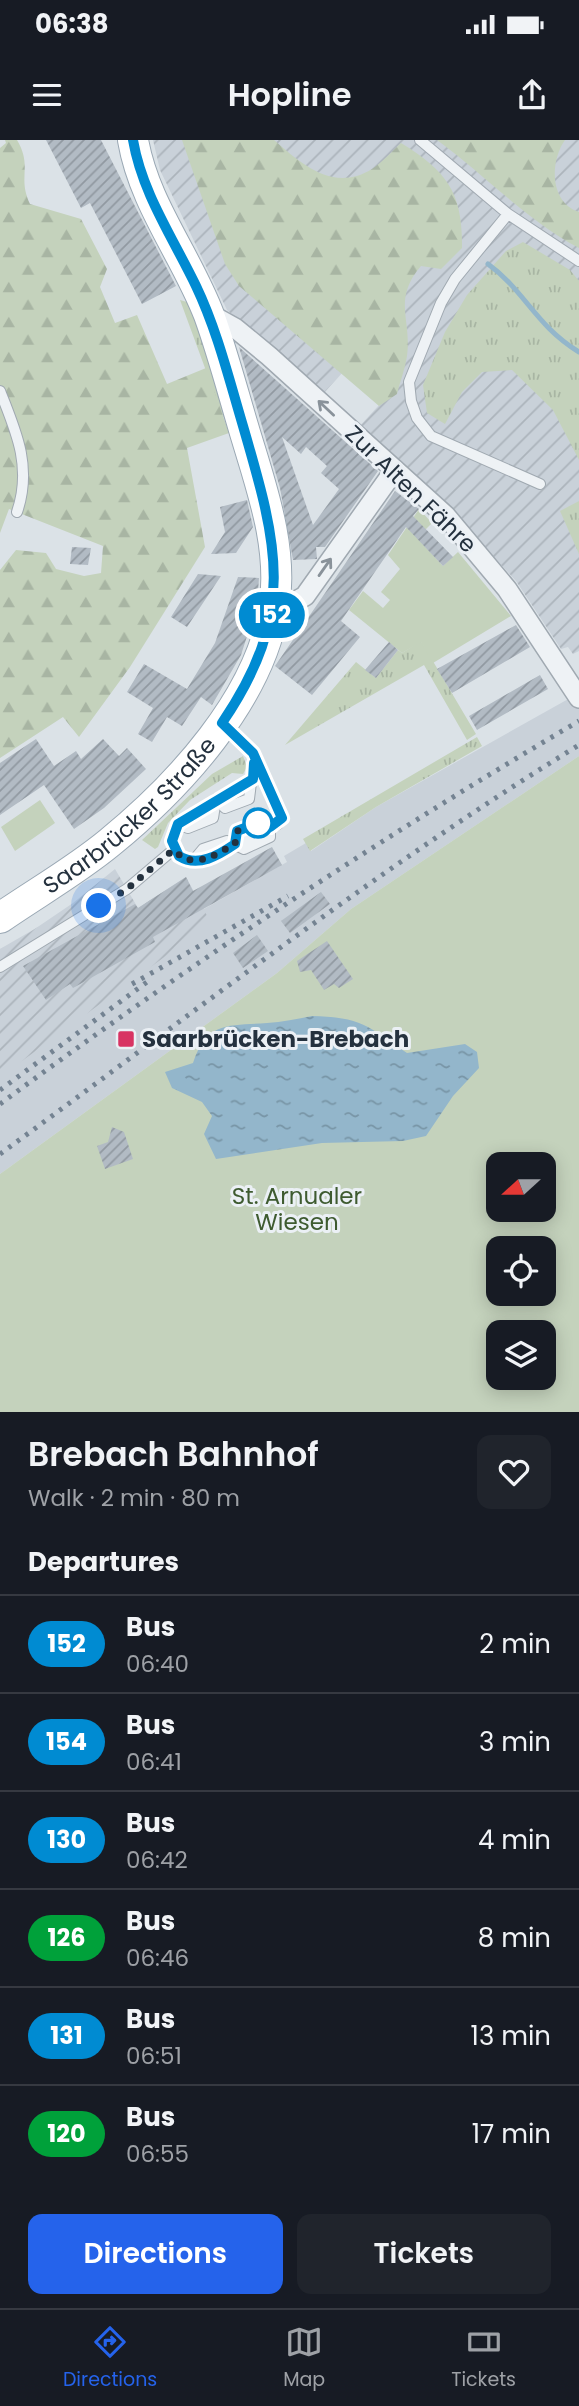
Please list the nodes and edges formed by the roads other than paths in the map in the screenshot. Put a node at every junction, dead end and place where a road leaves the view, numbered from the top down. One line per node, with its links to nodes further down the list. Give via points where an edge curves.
1 (133, 140): 5 (main road, Saarbrücker Straße, via 154,203)
2 (421, 140): 3 (lane)
3 (508, 214): 4 (lane); 8 (lane, via 441,303 410,382 411,401 431,436)
4 (579, 261)
5 (208, 313): 7 (street, Zur Alten Fähre, one-way to 5, via 247,338); 10 (main road, Saarbrücker Straße, via 269,517)
6 (0, 391): 9 (lane, via 25,469 25,490)
7 (394, 471): 10 (street, one-way to 7, via 289,605 305,596); 11 (street, Zur Alten Fähre, via 446,516 507,589)
8 (540, 484)
9 (17, 512)
10 (274, 606): 12 (main road, Saarbrücker Straße, via 257,664)
11 (579, 698)
12 (222, 723): 13 (lane, via 241,738); 15 (main road, Saarbrücker Straße, via 179,775 109,843)
13 (254, 757): 14 (lane, via 249,799 225,808 216,799 178,824); 14 (lane, via 282,818 235,844 227,841 203,849 193,861)
14 (173, 850): 16 (lane, via 127,889)
15 (0, 918)
16 (0, 967)

